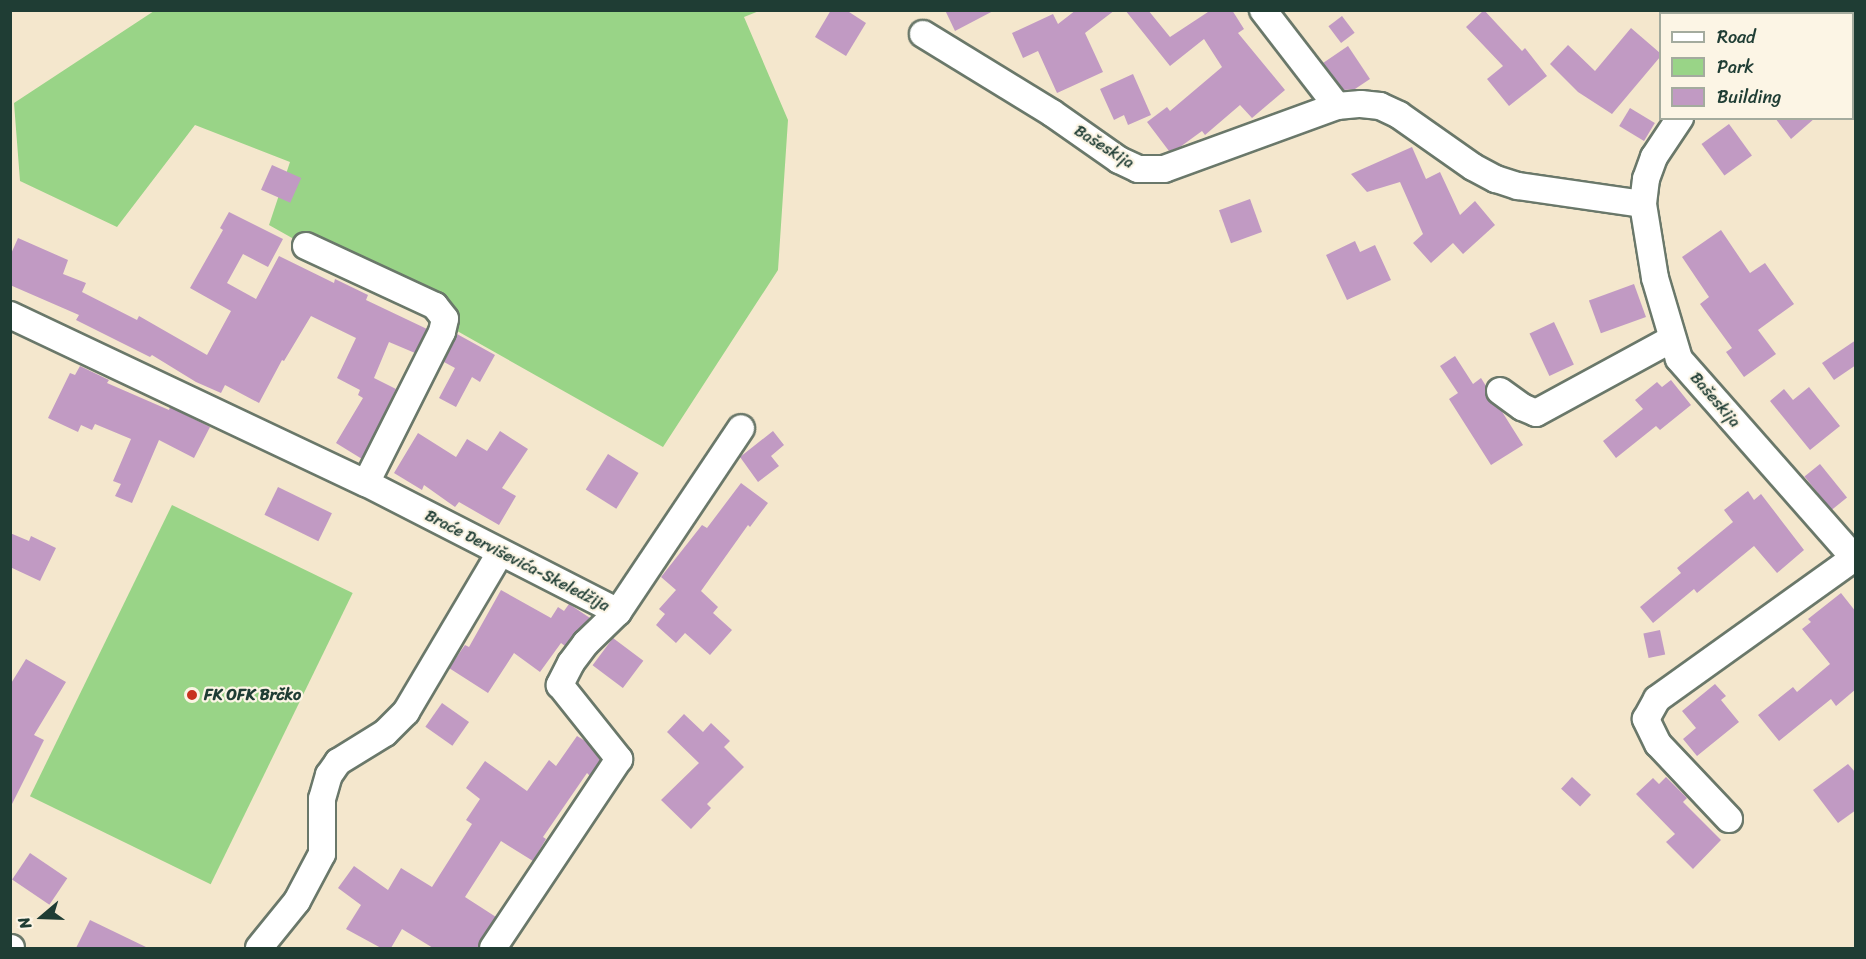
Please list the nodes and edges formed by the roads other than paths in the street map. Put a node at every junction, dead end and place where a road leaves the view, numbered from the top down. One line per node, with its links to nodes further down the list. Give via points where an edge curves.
1 (1263, 10): 3 (street)
2 (923, 34): 3 (street, Bašeskija, via 1138,169 1164,169)
3 (1337, 106): 5 (street, Bašeskija, via 1380,106 1473,167 1518,186)
4 (1679, 120): 5 (street, Bašeskija, via 1654,157)
5 (1643, 204): 8 (street, Bašeskija, via 1655,278)
6 (306, 246): 11 (street, via 435,306 445,319)
7 (10, 315): 11 (street, Braće Derviševića-Skeledžija)
8 (1672, 339): 9 (street, via 1536,413); 13 (street, Bašeskija, via 1679,359)
9 (1500, 391)
10 (741, 428): 14 (street)
11 (366, 483): 12 (street, Braće Derviševića-Skeledžija)
12 (500, 553): 14 (street, Braće Derviševića-Skeledžija); 16 (street, via 406,712 385,734 338,762 329,775 322,799 322,854 297,901)
13 (1855, 559): 15 (street, via 1657,699 1646,719 1658,744)
14 (618, 612): 17 (street, Braće Derviševića-Skeledžija, via 586,643 560,685 619,759)
15 (1729, 819)
16 (259, 948)
17 (493, 948)

